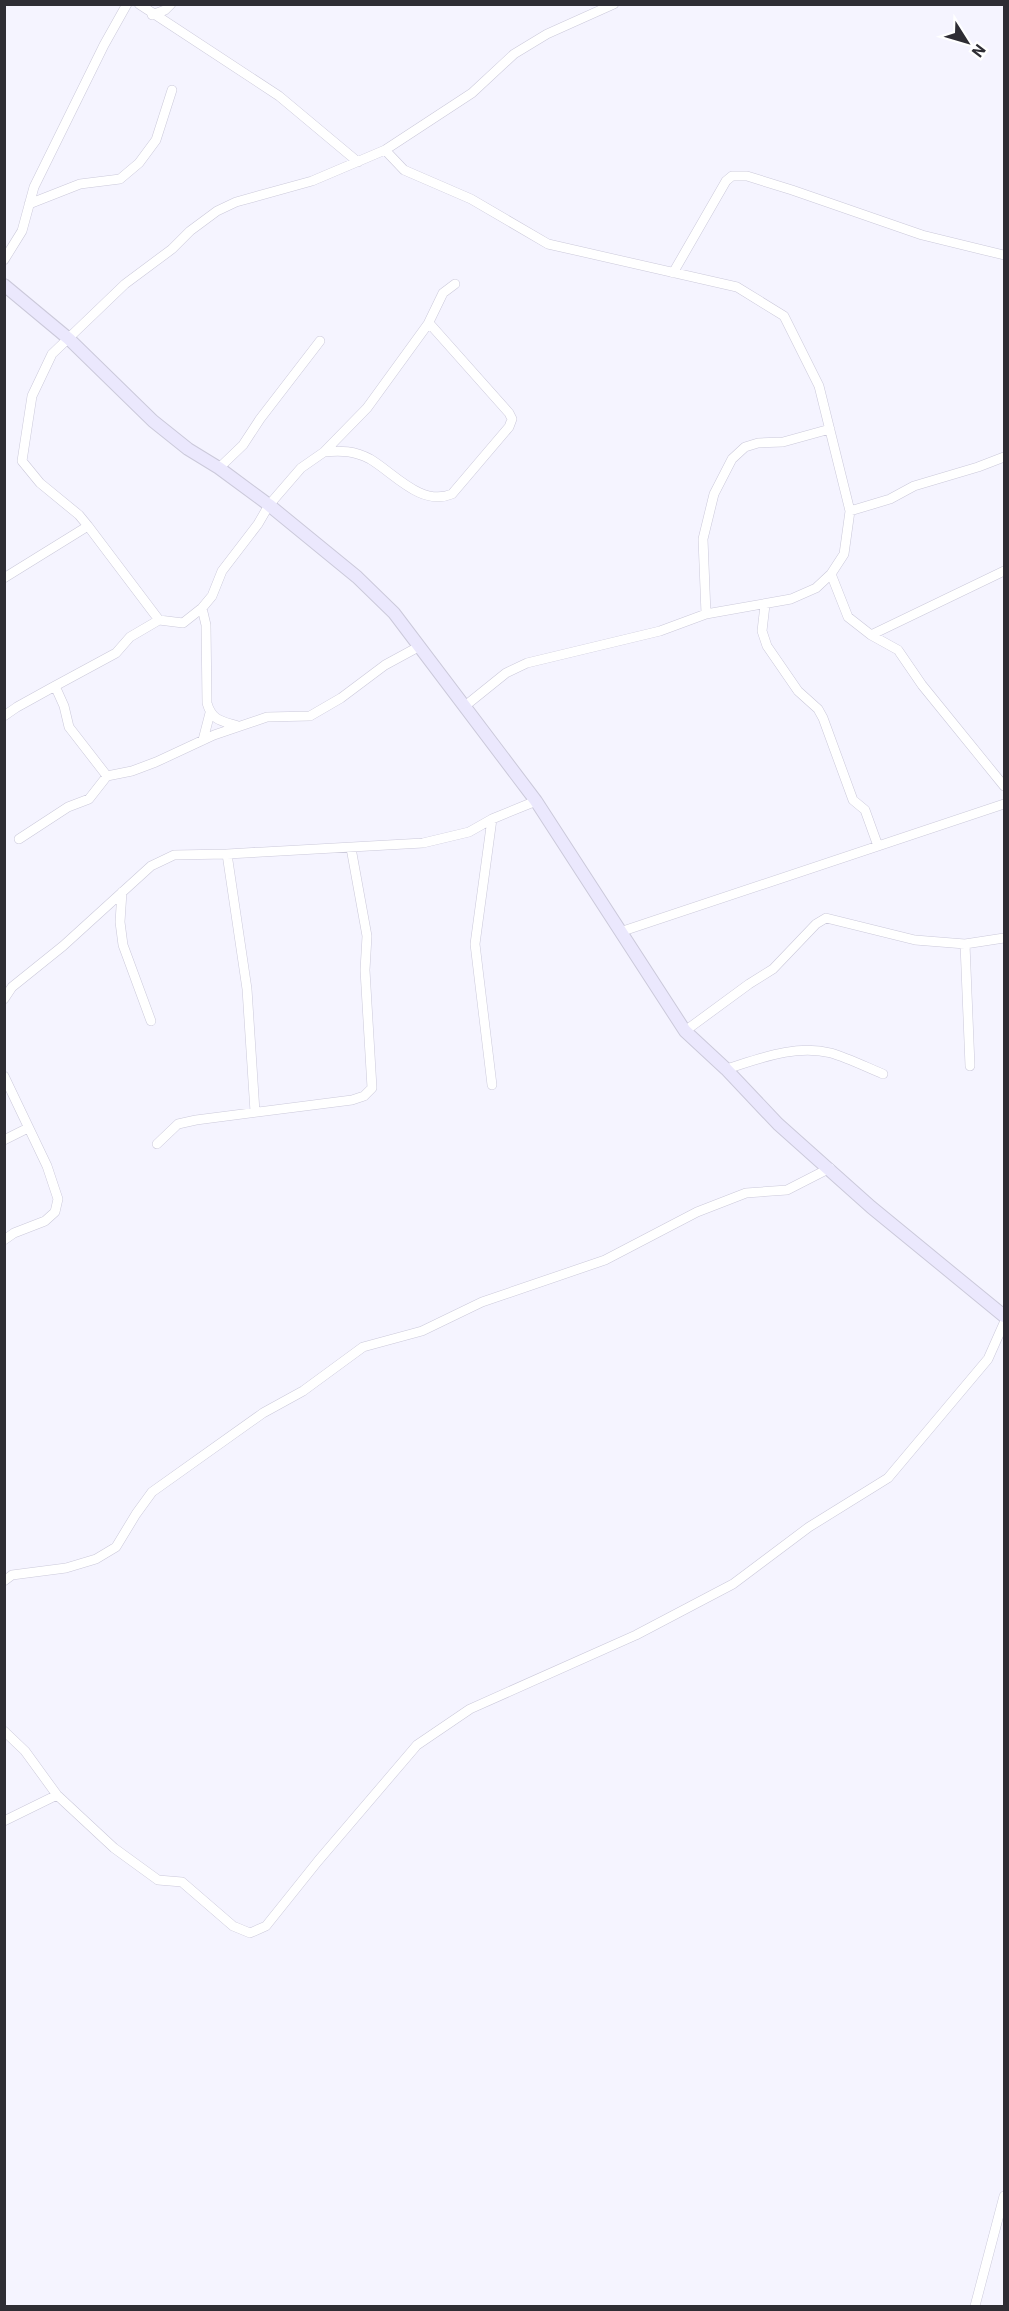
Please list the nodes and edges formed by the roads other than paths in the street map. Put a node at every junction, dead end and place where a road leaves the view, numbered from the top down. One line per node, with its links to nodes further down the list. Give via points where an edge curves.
1 (127, 4): 9 (street, via 44,166)
2 (139, 4): 5 (street)
3 (171, 4): 5 (street)
4 (614, 4): 7 (street, via 547,34 514,54 472,93)
5 (152, 15): 8 (street, via 279,96)
6 (172, 90): 9 (street, via 156,140 139,163 120,179 80,184)
7 (385, 150): 8 (street); 12 (street, via 404,170 471,199 548,244)
8 (358, 162): 16 (street, via 312,181 236,202 217,212 125,284)
9 (29, 204): 11 (street, via 22,231)
10 (1005, 255): 12 (street, via 921,236 792,190 747,176 732,176)
11 (4, 260)
12 (673, 273): 18 (street, via 737,287 784,316 819,386)
13 (455, 284): 15 (street, via 443,292)
14 (4, 285): 16 (street)
15 (429, 323): 19 (street, via 367,408); 19 (street, via 509,413 509,427 452,494 444,497 418,491 369,459 344,450)
16 (69, 339): 21 (street, via 153,422); 24 (street, via 52,354 32,396 22,461 40,483)
17 (320, 341): 21 (street, via 243,445)
18 (830, 429): 23 (street); 30 (street, via 783,442 751,445 732,459 714,494 703,539)
19 (324, 452): 22 (street, via 301,468)
20 (1005, 457): 23 (street)
21 (219, 468): 22 (street)
22 (269, 505): 29 (street, via 222,571 212,596); 33 (street, via 357,577)
23 (850, 511): 26 (street, via 844,554)
24 (88, 526): 27 (street); 31 (street)
25 (1005, 571): 32 (street)
26 (831, 574): 28 (street, via 816,588); 32 (street, via 848,617)
27 (4, 578)
28 (765, 605): 30 (street); 46 (street, via 762,631 767,646 798,691 823,718 853,800 864,810)
29 (202, 608): 31 (street, via 183,623); 36 (street)
30 (706, 614): 35 (street, via 660,631 527,663 506,673)
31 (159, 620): 34 (street, via 130,637 116,653)
32 (871, 635): 41 (street, via 898,650)
33 (420, 646): 35 (street); 38 (street, via 310,716 267,717)
34 (55, 686): 37 (street); 40 (street, via 69,727)
35 (465, 706): 42 (street)
36 (210, 713): 38 (street); 39 (street)
37 (4, 716)
38 (238, 726): 39 (street)
39 (203, 740): 40 (street, via 156,762)
40 (107, 776): 45 (street, via 88,799 68,807)
41 (1005, 786)
42 (536, 801): 44 (street); 50 (street)
43 (1005, 804): 46 (street)
44 (492, 819): 47 (street, via 469,832 423,843); 61 (street, via 475,944)
45 (20, 839)
46 (878, 846): 50 (street)
47 (351, 848): 48 (street); 62 (street, via 367,936 365,970 372,1088 352,1100)
48 (227, 854): 49 (street, via 174,855 151,866); 62 (street, via 247,989)
49 (122, 892): 53 (street, via 63,946); 55 (street, via 123,945)
50 (620, 932): 56 (street)
51 (1005, 938): 52 (street)
52 (965, 944): 56 (street, via 915,940 826,918 773,969); 57 (street)
53 (8, 985): 54 (street)
54 (4, 999)
55 (151, 1021)
56 (684, 1031): 58 (street)
57 (970, 1066)
58 (726, 1069): 59 (street, via 778,1052 809,1051 830,1053); 66 (street, via 778,1124)
59 (883, 1074)
60 (4, 1076): 63 (street)
61 (492, 1085)
62 (255, 1112): 65 (street, via 178,1124)
63 (28, 1128): 64 (street); 67 (street, via 47,1166 58,1199 56,1212)
64 (4, 1140)
65 (157, 1144)
66 (830, 1168): 68 (street, via 871,1207); 70 (street, via 787,1190 746,1193 697,1212 605,1260 482,1302 422,1331 363,1347 152,1492 116,1546 96,1559 66,1568 12,1575)
67 (4, 1240)
68 (1005, 1316)
69 (1005, 1323): 72 (street, via 988,1359 888,1478 809,1527 733,1584 636,1635 470,1709 417,1745 266,1926 250,1933 233,1926 182,1882 158,1881 114,1848)
70 (4, 1581)
71 (4, 1731): 72 (street, via 25,1750)
72 (57, 1795): 73 (street)
73 (4, 1821)
74 (1005, 2196): 75 (street)
75 (975, 2307)

